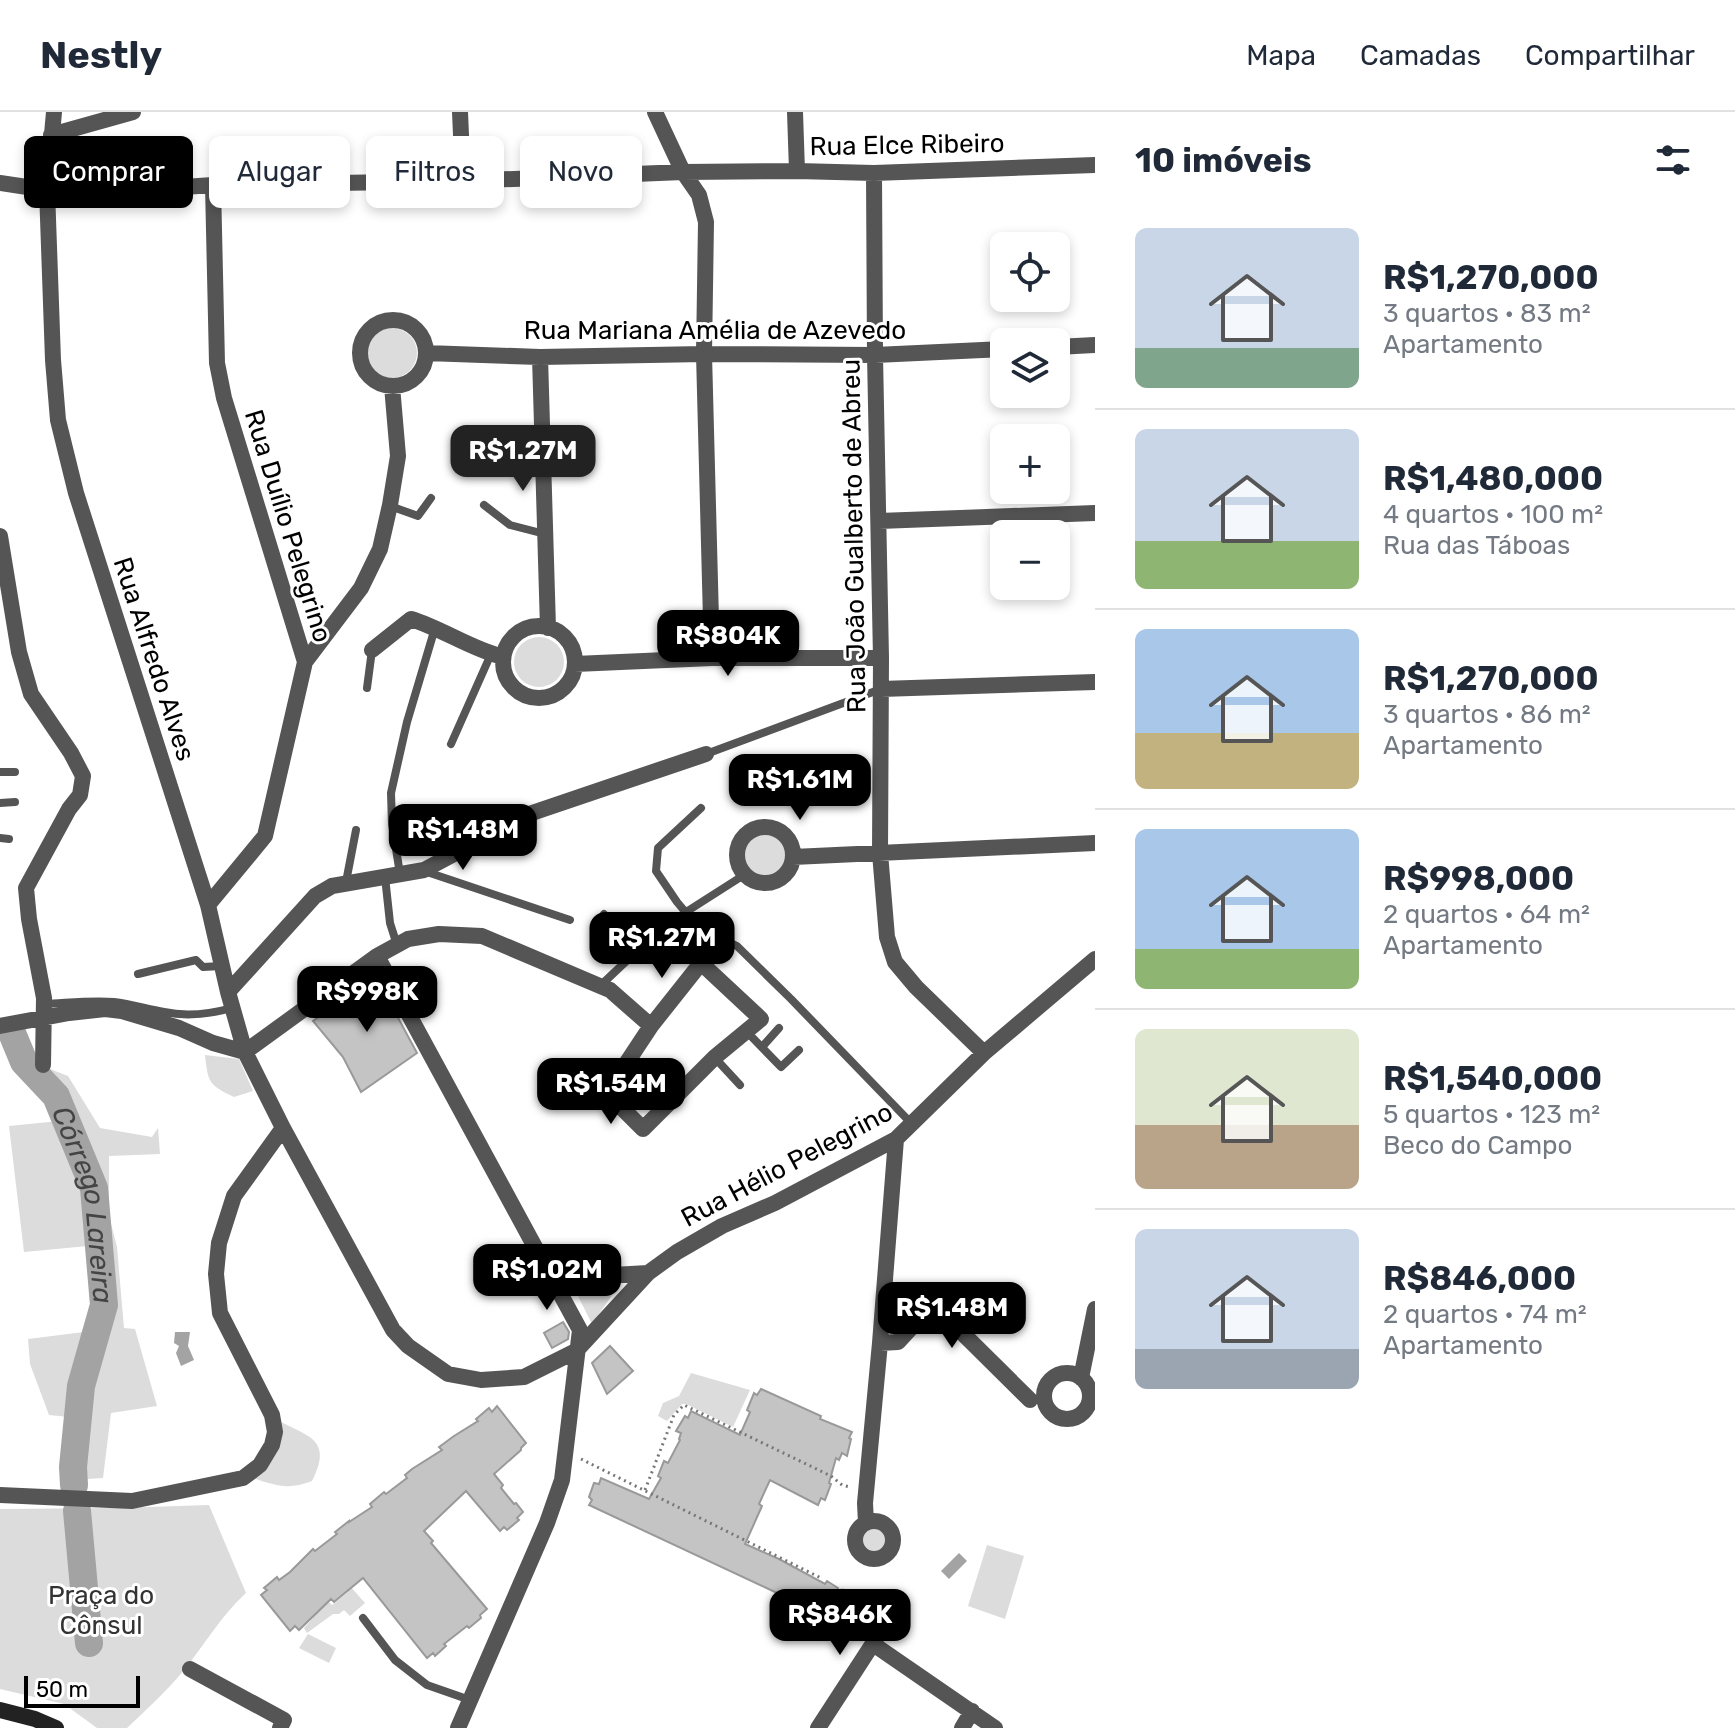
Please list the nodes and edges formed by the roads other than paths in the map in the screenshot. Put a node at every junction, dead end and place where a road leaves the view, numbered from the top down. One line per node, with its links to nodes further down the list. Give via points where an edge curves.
1 (54, 112): 6 (street, Rua Alfredo Alves)
2 (133, 112): 6 (street)
3 (460, 112): 7 (street)
4 (655, 112): 10 (street)
5 (795, 112): 9 (street)
6 (51, 135)
7 (461, 136)
8 (1095, 165): 11 (street, Rua Elce Ribeiro)
9 (797, 171): 10 (street, Rua Elce Ribeiro); 11 (street, Rua Elce Ribeiro)
10 (683, 172): 12 (street, Rua Elce Ribeiro); 21 (street, via 699,195 706,222)
11 (874, 173): 22 (street, Rua João Gualberto de Abreu)
12 (504, 179)
13 (0, 183): 14 (street, Rua Elce Ribeiro)
14 (24, 187)
15 (48, 208): 58 (street, Rua Alfredo Alves, via 58,420 76,493)
16 (214, 208): 38 (street, Rua Duílio Pelegrino, via 217,363 224,398)
17 (1095, 345): 18 (street)
18 (1070, 346)
19 (990, 350): 22 (street, Rua Mariana Amélia de Azevedo)
20 (426, 353): 23 (street, Rua Mariana Amélia de Azevedo); 24 (street, via 412,381); 24 (street, via 419,332 410,325 388,320 369,330 360,351 365,371)
21 (704, 354): 22 (street, Rua Mariana Amélia de Azevedo); 23 (street, Rua Mariana Amélia de Azevedo); 36 (street)
22 (875, 355): 29 (street, Rua João Gualberto de Abreu)
23 (540, 357): 30 (street)
24 (392, 386): 27 (street, via 398,456)
25 (431, 498): 27 (lane, via 418,516)
26 (484, 505): 30 (lane, via 510,525)
27 (390, 506): 38 (street, via 380,549 361,588)
28 (1095, 513): 29 (street)
29 (879, 521): 37 (street, Rua João Gualberto de Abreu)
30 (545, 534): 33 (street)
31 (0, 536): 70 (street, via 31,694 83,776 80,795 26,888)
32 (435, 628): 34 (street, via 411,619); 35 (street); 55 (lane, via 391,793)
33 (548, 628): 35 (street, via 524,629); 39 (street, via 568,641)
34 (372, 650): 41 (lane)
35 (497, 656): 39 (street, via 514,689 536,698 558,693); 43 (lane)
36 (712, 658): 37 (street); 39 (street)
37 (881, 658): 42 (street, Rua João Gualberto de Abreu)
38 (305, 662): 58 (street, Rua Duílio Pelegrino, via 265,836)
39 (575, 664)
40 (1095, 682): 42 (street)
41 (367, 688)
42 (881, 689): 44 (lane); 52 (street, Rua João Gualberto de Abreu)
43 (451, 744)
44 (706, 754): 54 (street, via 529,814)
45 (0, 772): 46 (lane)
46 (15, 772)
47 (15, 802): 48 (lane)
48 (0, 803)
49 (701, 808): 59 (lane, via 658,848 656,871)
50 (356, 830): 57 (lane)
51 (1095, 843): 52 (street)
52 (880, 853): 53 (street); 78 (street, Rua João Gualberto de Abreu, via 887,937 895,962)
53 (793, 857): 56 (street, via 786,874 770,884); 56 (street, via 781,832 755,829 746,833 737,849)
54 (424, 870): 55 (street); 61 (lane)
55 (393, 875): 57 (street); 62 (lane, via 390,923)
56 (744, 875): 59 (lane)
57 (346, 883): 69 (street, via 315,896)
58 (208, 905): 66 (street, Rua Alfredo Alves)
59 (686, 912): 63 (lane); 84 (lane, via 699,928 737,946)
60 (604, 914): 63 (lane)
61 (570, 920)
62 (397, 945): 64 (street); 68 (street, via 439,934 482,936)
63 (636, 952): 68 (lane)
64 (377, 956): 77 (street); 87 (street)
65 (1095, 959): 78 (street, Rua Hélio Pelegrino)
66 (222, 966): 67 (lane, via 203,967 196,960); 69 (street, Rua Alfredo Alves)
67 (138, 974)
68 (600, 986): 72 (street)
69 (230, 1000): 70 (lane, via 216,1012 196,1015 113,1002); 77 (street, Rua Alfredo Alves)
70 (45, 1010): 71 (street); 77 (street, via 122,1011); 80 (street)
71 (0, 1026)
72 (651, 1026): 74 (street, via 701,963 761,1019); 82 (street)
73 (779, 1028): 75 (lane)
74 (747, 1032): 75 (lane); 79 (street)
75 (762, 1047): 76 (lane, via 781,1067)
76 (799, 1050)
77 (245, 1052): 85 (street, Rua Alfredo Alves)
78 (984, 1053): 84 (street, Rua Hélio Pelegrino)
79 (715, 1057): 82 (street, via 643,1129 608,1094); 83 (lane)
80 (43, 1065)
81 (559, 1067): 82 (lane)
82 (612, 1085)
83 (740, 1085)
84 (912, 1124): 86 (street, Rua Hélio Pelegrino)
85 (283, 1128): 91 (street, Rua Alfredo Alves, via 393,1330 408,1346 448,1374 481,1380 524,1377); 94 (street, via 234,1196 219,1243 216,1274 220,1313 272,1415 272,1445 260,1465 243,1478 132,1501)
86 (896, 1139): 88 (street, Rua Hélio Pelegrino, via 722,1226); 90 (street)
87 (545, 1268): 88 (street, via 596,1276); 91 (street, via 580,1330)
88 (648, 1273): 91 (street, Rua Hélio Pelegrino)
89 (1095, 1309): 92 (street)
90 (880, 1343): 93 (street, via 898,1342 933,1304); 95 (street)
91 (576, 1351): 100 (street, via 562,1480)
92 (1088, 1373)
93 (1030, 1400)
94 (0, 1495)
95 (866, 1523)
96 (896, 1608): 98 (street)
97 (363, 1618): 100 (lane, via 395,1660 427,1685)
98 (873, 1644): 102 (street); 106 (street)
99 (190, 1669): 104 (street, via 284,1720)
100 (470, 1700): 105 (street)
101 (0, 1710): 103 (main road)
102 (972, 1711): 107 (street); 108 (street)
103 (56, 1728)
104 (280, 1728)
105 (458, 1728)
106 (818, 1728)
107 (962, 1728)
108 (995, 1728)

